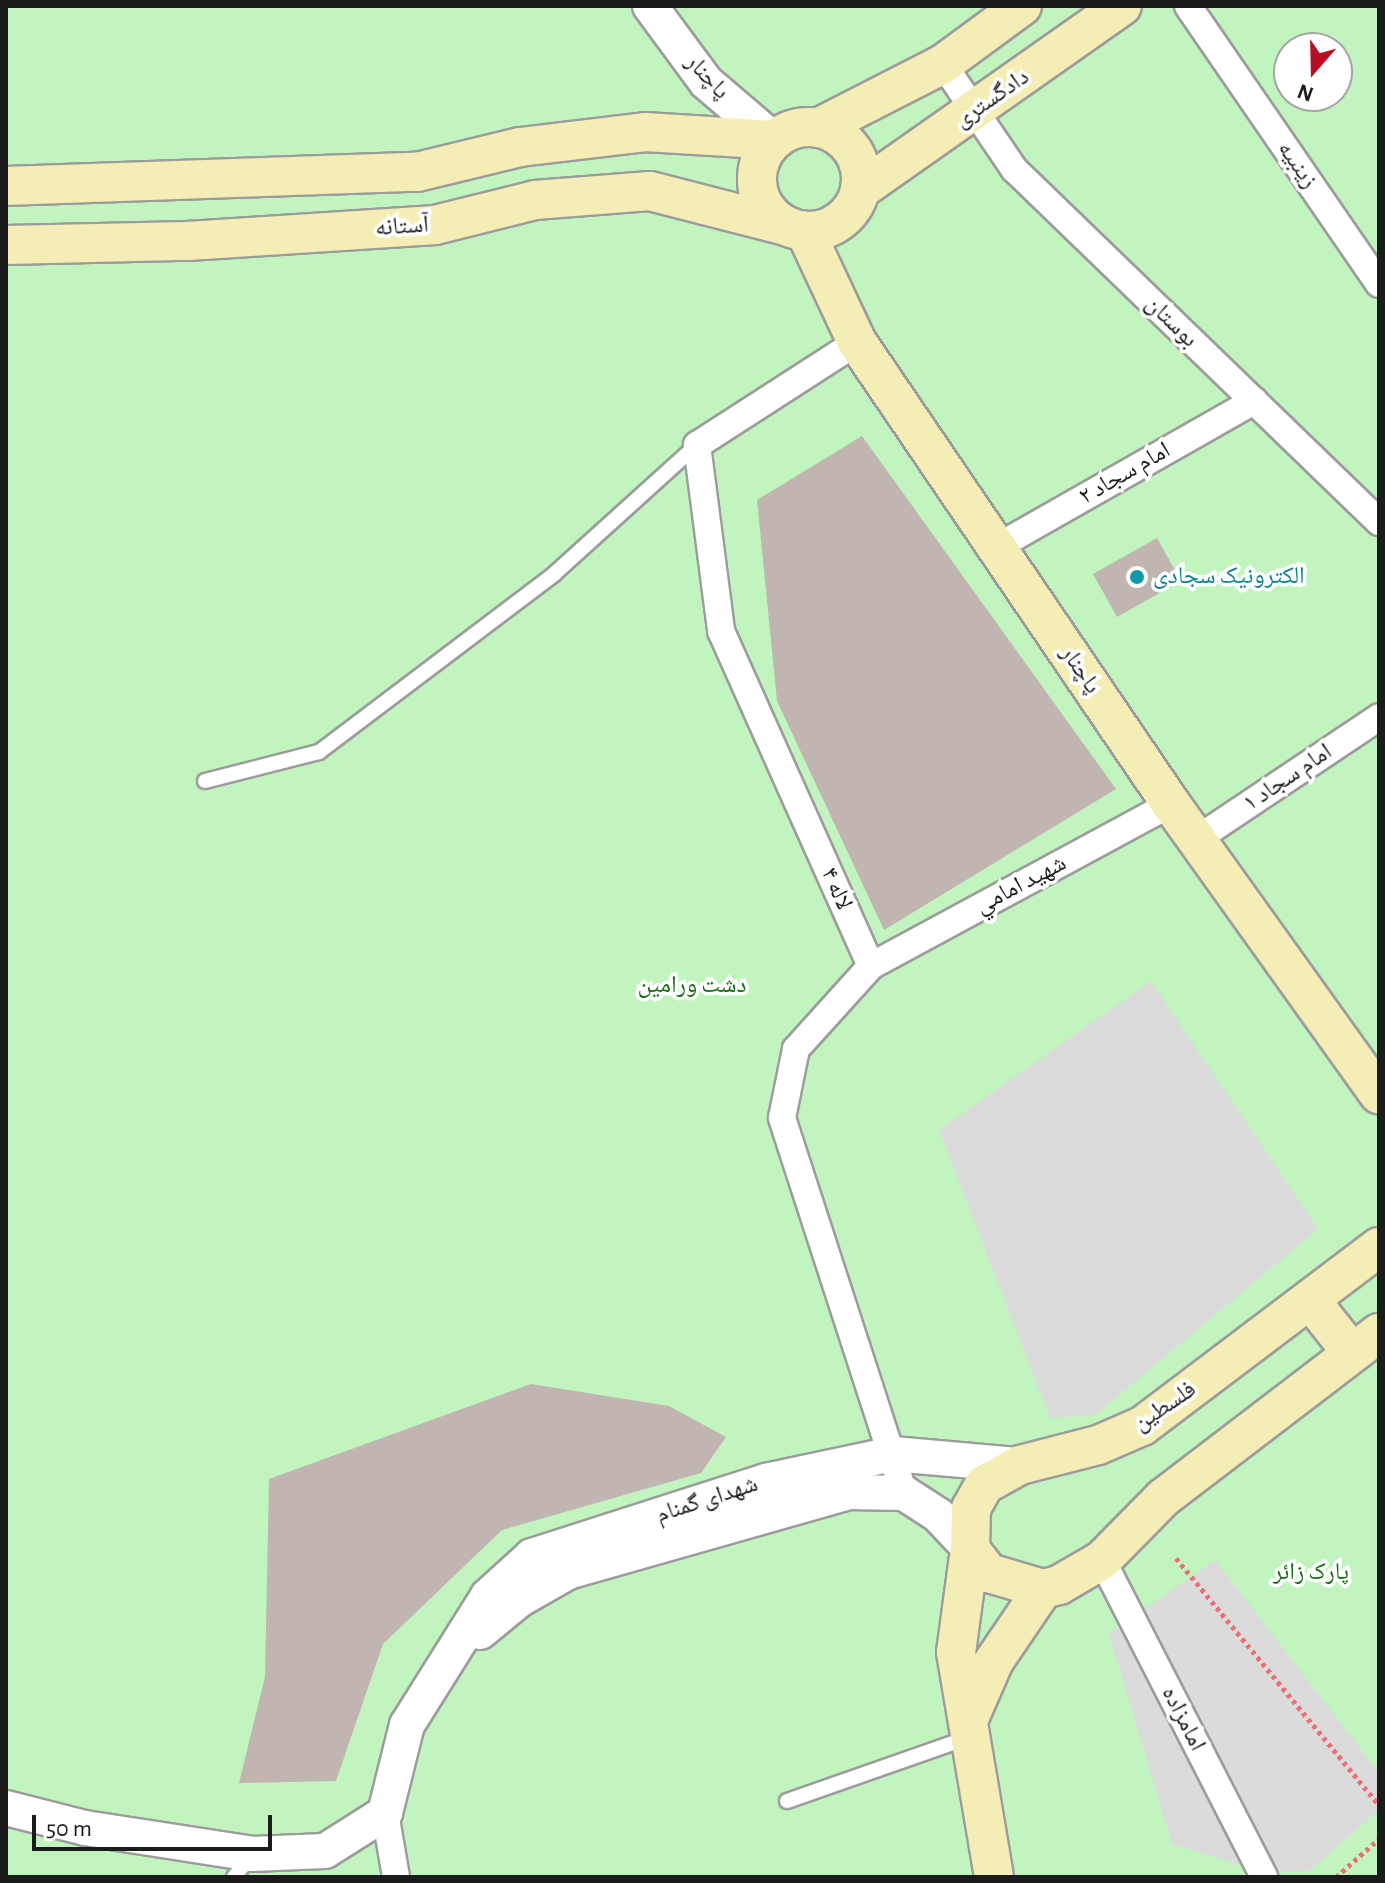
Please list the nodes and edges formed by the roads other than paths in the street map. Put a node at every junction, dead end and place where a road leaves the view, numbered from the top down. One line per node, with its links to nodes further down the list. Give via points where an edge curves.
1 (650, 6): 8 (street, پاچنار, via 706,82)
2 (1022, 6): 5 (main road)
3 (1122, 6): 6 (main road, دادگستری)
4 (1188, 6): 13 (street, زينبيه)
5 (943, 64): 6 (street, بوستان); 7 (main road)
6 (973, 113): 10 (main road, دادگستری); 15 (street, بوستان, via 1014,169)
7 (818, 128): 8 (main road, via 787,131); 10 (main road, via 834,133 852,150 861,173)
8 (774, 140): 9 (main road, via 645,132 520,147 417,172); 11 (main road, via 758,166 757,180 765,207)
9 (6, 186)
10 (860, 190): 11 (main road, via 845,216 833,225)
11 (797, 229): 12 (main road, آستانه, via 650,191 535,200 435,225 188,241); 14 (main road, پاچنار)
12 (6, 245)
13 (1379, 284)
14 (857, 342): 16 (street); 18 (main road, پاچنار)
15 (1254, 401): 17 (street, بوستان); 18 (street, امام سجاد ۲)
16 (697, 445): 20 (lane, via 554,574 319,752); 23 (street, لاله ۴, via 721,631)
17 (1379, 522)
18 (997, 547): 21 (main road, پاچنار)
19 (1379, 717): 22 (street, امام سجاد ۱)
20 (205, 781)
21 (1171, 804): 22 (main road, پاچنار); 23 (street, شهيد امامي)
22 (1197, 839): 24 (main road, پاچنار)
23 (871, 966): 28 (street, via 796,1049 782,1118)
24 (1379, 1094)
25 (1379, 1247): 26 (main road, فلسطین)
26 (1311, 1301): 27 (main road); 29 (main road, فلسطین, via 1142,1426 1098,1445)
27 (1365, 1343): 32 (main road, via 1163,1498)
28 (893, 1454): 29 (street, شهدای گمنام); 30 (street); 34 (street, شهدای گمنام, via 766,1481 532,1556 488,1596)
29 (1020, 1465): 31 (main road, فلسطین, via 984,1485 971,1508)
30 (904, 1493): 31 (street, via 938,1515); 34 (street, شهدای گمنام, via 848,1492 568,1572 519,1600)
31 (970, 1549): 33 (main road, via 989,1573); 35 (main road, فلسطین, via 956,1652)
32 (1102, 1560): 33 (main road); 42 (street, امامزاده)
33 (1043, 1589): 35 (main road, via 994,1661)
34 (446, 1660): 38 (street, شهدای گمنام, via 407,1725)
35 (969, 1729): 36 (lane); 41 (main road, فلسطین)
36 (787, 1801)
37 (6, 1808): 39 (street)
38 (385, 1813): 39 (street, via 325,1851); 40 (street)
39 (243, 1866)
40 (396, 1877)
41 (994, 1877)
42 (1264, 1877)

